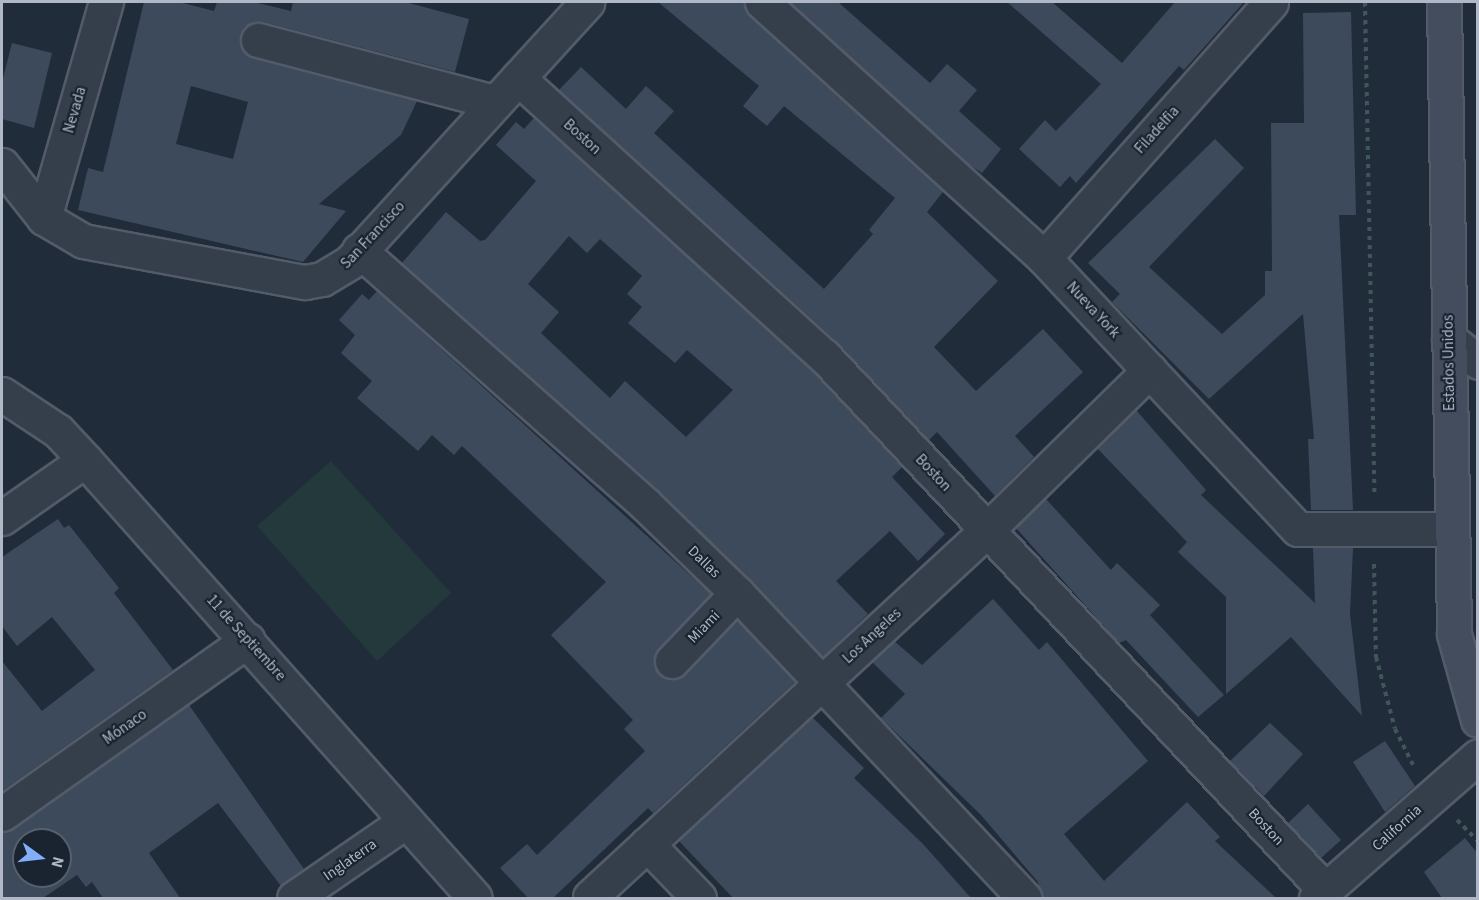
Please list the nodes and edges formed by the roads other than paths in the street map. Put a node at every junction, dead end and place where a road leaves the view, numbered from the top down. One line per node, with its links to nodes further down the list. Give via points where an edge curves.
1 (106, 2): 10 (street, Nevada)
2 (587, 2): 7 (street, San Francisco)
3 (762, 2): 12 (street, Nueva York)
4 (1270, 2): 12 (street, Filadelfia)
5 (1444, 2): 13 (main road, Estados Unidos)
6 (258, 40): 8 (street)
7 (518, 78): 8 (street, San Francisco); 20 (street, Boston, via 824,356)
8 (495, 102): 11 (street, San Francisco)
9 (2, 165): 10 (street, San Francisco)
10 (44, 218): 11 (street, San Francisco, via 83,241 305,282 337,272)
11 (360, 250): 21 (street, Dallas, via 645,504)
12 (1044, 258): 15 (street, Nueva York)
13 (1449, 339): 14 (street); 19 (main road, Estados Unidos)
14 (1478, 362)
15 (1150, 370): 19 (street, Nueva York, via 1298,529); 20 (street, Los Angeles)
16 (2, 394): 17 (street, 11 de Septiembre, via 58,431)
17 (85, 460): 18 (street); 22 (street, 11 de Septiembre)
18 (2, 518)
19 (1451, 529): 25 (main road, Estados Unidos, via 1454,634)
20 (987, 530): 24 (street, Los Angeles); 30 (street, Boston)
21 (737, 593): 23 (street, Miami); 24 (street, Dallas)
22 (248, 640): 27 (street, Mónaco); 28 (street, 11 de Septiembre)
23 (672, 661)
24 (821, 685): 29 (street, Los Angeles); 35 (street, Dallas)
25 (1478, 720)
26 (1478, 756): 30 (street, California)
27 (2, 814)
28 (406, 821): 32 (street, Inglaterra); 33 (street, 11 de Septiembre)
29 (647, 844): 31 (street, Los Angeles); 34 (street)
30 (1321, 895)
31 (590, 897)
32 (294, 898)
33 (475, 898)
34 (699, 898)
35 (1024, 898)

